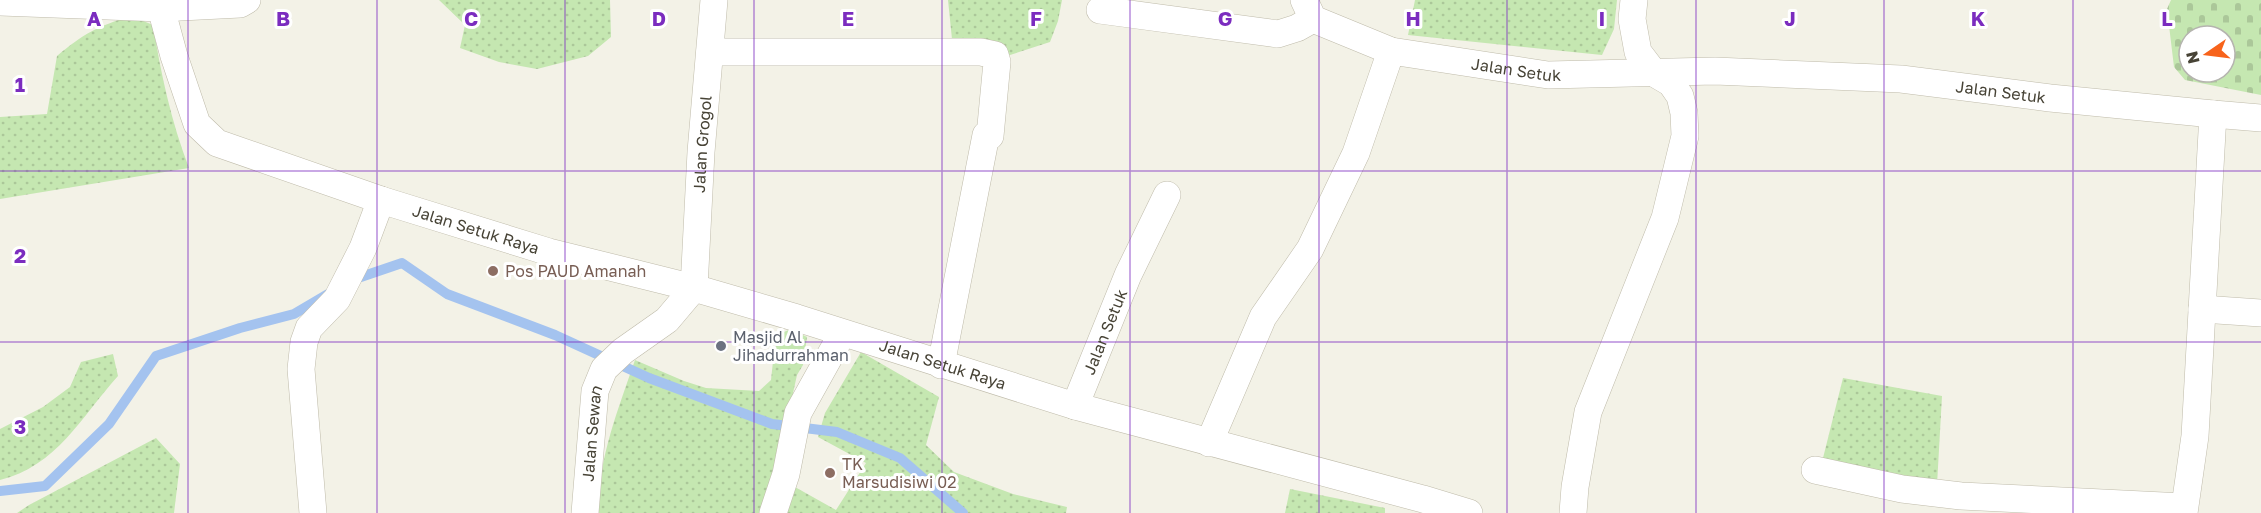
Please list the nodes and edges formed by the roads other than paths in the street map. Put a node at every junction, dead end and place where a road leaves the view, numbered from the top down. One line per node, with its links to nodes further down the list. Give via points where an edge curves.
1 (247, 0): 5 (street, via 240,4)
2 (714, 0): 9 (street, Jalan Grogol)
3 (1634, 0): 10 (street, via 1632,20 1638,52)
4 (0, 2): 5 (street)
5 (161, 8): 14 (street, Jalan Setuk Raya, via 198,124 217,142)
6 (1100, 10): 7 (street, via 1278,34 1297,28)
7 (1309, 10): 8 (street, Jalan Setuk)
8 (1391, 51): 10 (street, Jalan Setuk, via 1548,75); 21 (street, via 1356,153 1310,249 1263,317)
9 (710, 52): 15 (street, Jalan Grogol); 19 (street, via 995,55 990,136 986,135)
10 (1654, 73): 11 (street, Jalan Setuk, via 1715,71 1902,79); 28 (street, via 1671,83 1680,96 1685,136 1665,218 1588,412)
11 (2212, 114): 12 (street, Jalan Setuk); 16 (street)
12 (2261, 118)
13 (1167, 195): 20 (street, Jalan Setuk, via 1128,275)
14 (381, 200): 15 (street, Jalan Setuk Raya, via 549,252); 24 (street, via 337,299 309,328 304,342 301,369)
15 (694, 288): 18 (street, Jalan Setuk Raya); 25 (street, Jalan Sewan, via 667,320 604,369 594,391)
16 (2202, 309): 17 (street); 23 (street, via 2195,436)
17 (2261, 314)
18 (842, 334): 19 (street, Jalan Setuk Raya); 26 (street, via 798,413 786,474)
19 (941, 365): 20 (street, Jalan Setuk Raya)
20 (1075, 406): 21 (street, Jalan Setuk Raya)
21 (1209, 443): 27 (street, Jalan Setuk Raya)
22 (1815, 470): 23 (street, via 1902,489 1961,496)
23 (2184, 510)
24 (314, 513)
25 (585, 513)
26 (773, 513)
27 (1469, 513)
28 (1573, 513)

